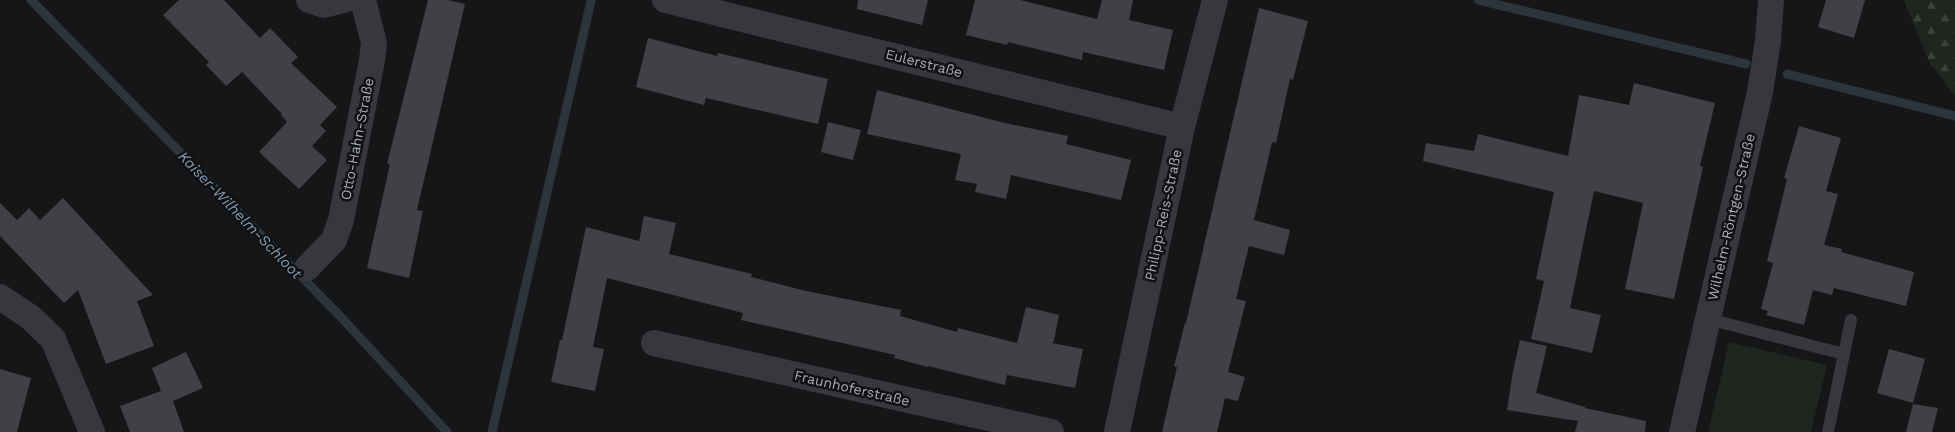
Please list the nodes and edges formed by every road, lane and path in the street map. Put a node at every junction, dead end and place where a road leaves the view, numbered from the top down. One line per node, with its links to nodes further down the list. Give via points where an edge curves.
1 (309, 0): 2 (street, via 324,5)
2 (344, 0)
3 (363, 0): 8 (street, Otto-Hahn-Straße, via 374,42 342,220 334,240)
4 (665, 0): 7 (street, Eulerstraße)
5 (1215, 0): 7 (street, Philipp-Reis-Straße)
6 (1771, 0): 10 (street, Wilhelm-Röntgen-Straße, via 1760,92)
7 (1182, 127): 16 (street, Philipp-Reis-Straße)
8 (307, 268)
9 (0, 297): 14 (street, via 30,317 53,340)
10 (1708, 319): 13 (lane); 17 (street, Wilhelm-Röntgen-Straße)
11 (1851, 320): 13 (lane)
12 (654, 343): 15 (street, Fraunhoferstraße)
13 (1844, 354): 18 (lane)
14 (92, 432)
15 (1050, 432)
16 (1117, 432)
17 (1682, 432)
18 (1828, 432)

